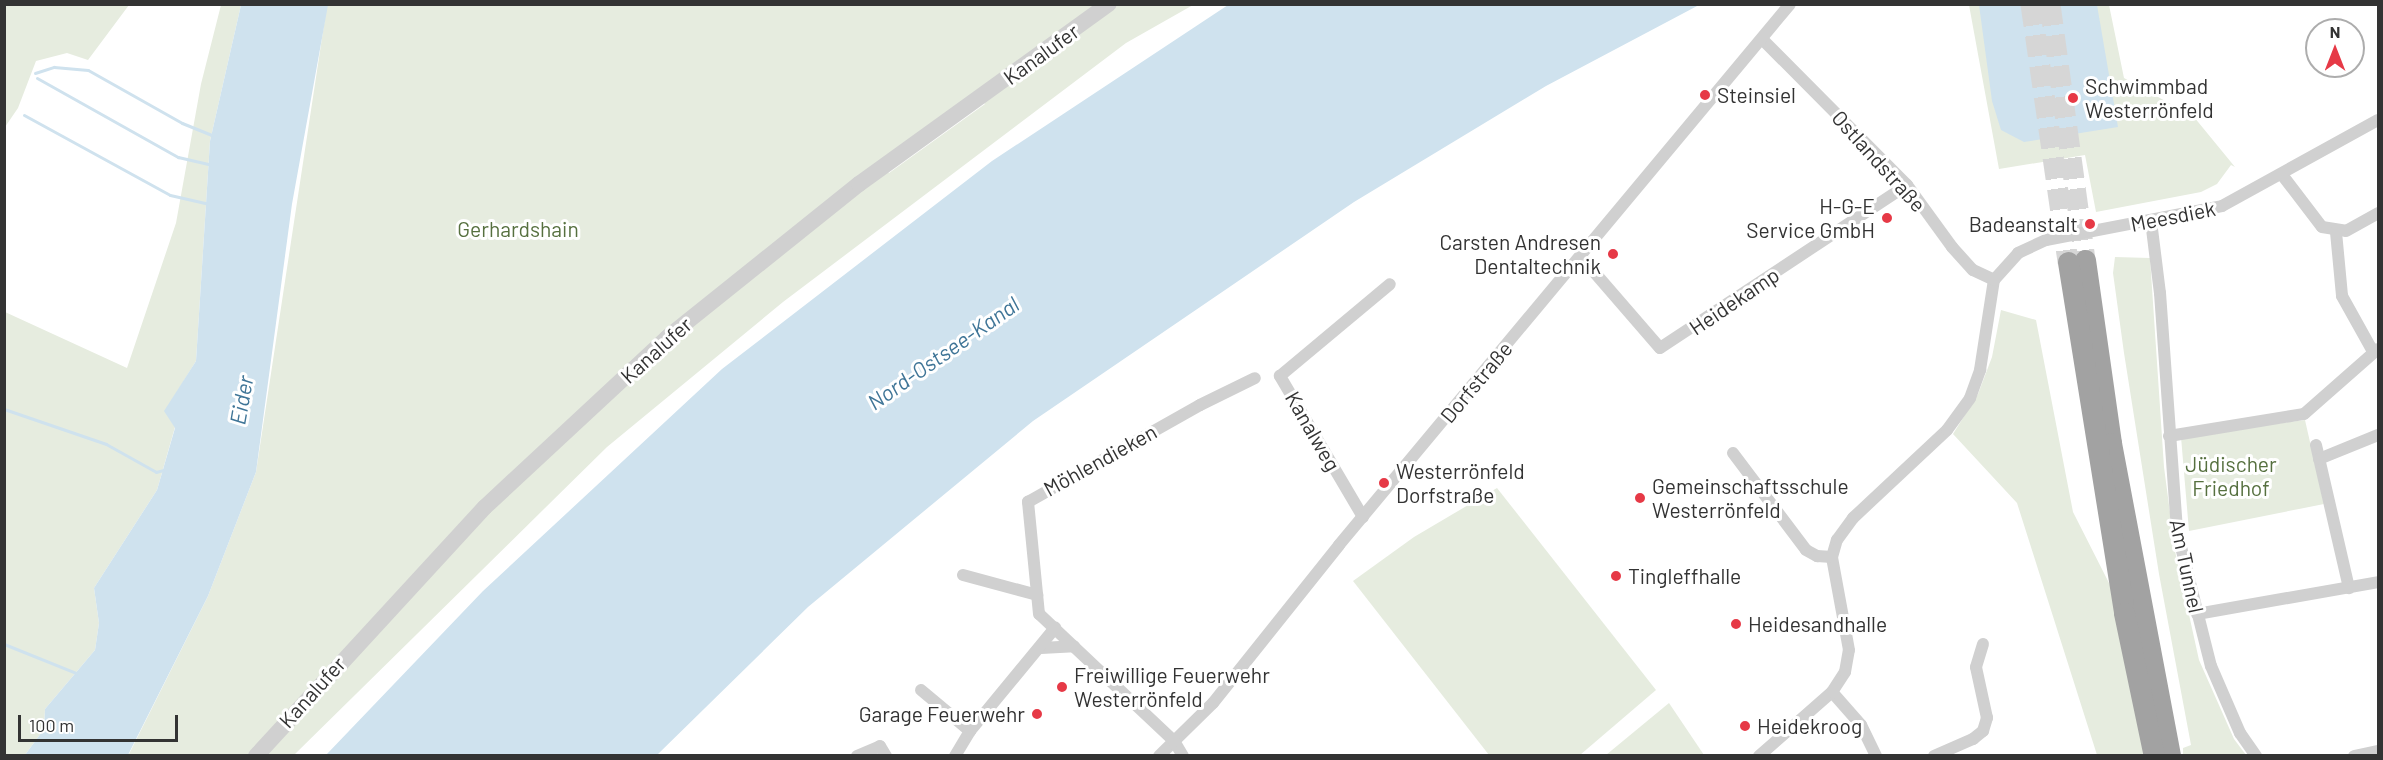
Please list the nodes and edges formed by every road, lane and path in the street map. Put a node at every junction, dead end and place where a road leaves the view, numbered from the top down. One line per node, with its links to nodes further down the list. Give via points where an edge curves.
1 (1109, 4): 36 (street, Kanalufer, via 803,226 668,337 485,507)
2 (1790, 4): 3 (street, Dorfstraße)
3 (1762, 40): 6 (street, Ostlandstraße); 10 (street, Dorfstraße)
4 (2379, 120): 5 (street, Meesdiek)
5 (2283, 176): 8 (street, Meesdiek, via 2207,212); 9 (street, via 2322,227)
6 (1907, 185): 10 (street, Heidekamp, via 1660,348); 11 (street, Ostlandstraße, via 1973,270)
7 (2379, 213): 9 (street)
8 (2151, 221): 11 (street, Meesdiek, via 2046,240 2018,253); 16 (street, Am Tunnel)
9 (2336, 232): 13 (street, via 2342,296)
10 (1582, 258): 20 (street, Dorfstraße)
11 (1994, 280): 21 (street, via 1980,370 1970,398 1947,430 1853,518 1837,540)
12 (1390, 284): 20 (street, Kanalweg, via 1280,376)
13 (2375, 350): 16 (street, via 2304,414)
14 (1256, 378): 25 (street, Möhlendieken, via 1032,498 1028,509)
15 (2379, 435): 19 (street)
16 (2169, 436): 26 (street, Am Tunnel, via 2177,531)
17 (2316, 445): 19 (street)
18 (1733, 453): 21 (street, via 1806,550)
19 (2319, 459): 24 (street)
20 (1363, 517): 34 (street, Dorfstraße, via 1213,703)
21 (1832, 557): 32 (street, via 1849,650 1845,672)
22 (963, 575): 25 (street)
23 (2379, 582): 24 (street)
24 (2349, 588): 26 (street)
25 (1037, 595): 27 (street, Möhlendieken, via 1039,614)
26 (2197, 614): 47 (street, Am Tunnel, via 2227,704)
27 (1055, 628): 29 (street, Möhlendieken); 30 (street)
28 (1983, 644): 44 (street, via 1976,667 1987,718 1983,731)
29 (1074, 646): 30 (street); 34 (street, Möhlendieken)
30 (1041, 648): 33 (street)
31 (921, 690): 33 (street)
32 (1832, 692): 42 (street); 43 (street, via 1861,725)
33 (970, 731): 39 (street)
34 (1174, 741): 40 (street, Dorfstraße); 41 (street, Möhlendieken)
35 (2379, 751): 48 (street)
36 (256, 756)
37 (857, 756): 38 (street, via 880,746)
38 (886, 756)
39 (955, 756)
40 (1159, 756)
41 (1183, 756)
42 (1759, 756)
43 (1876, 756)
44 (1934, 756)
45 (2154, 756): 46 (highway, via 2124,613 2076,261)
46 (2170, 756)
47 (2256, 756)
48 (2354, 756)

